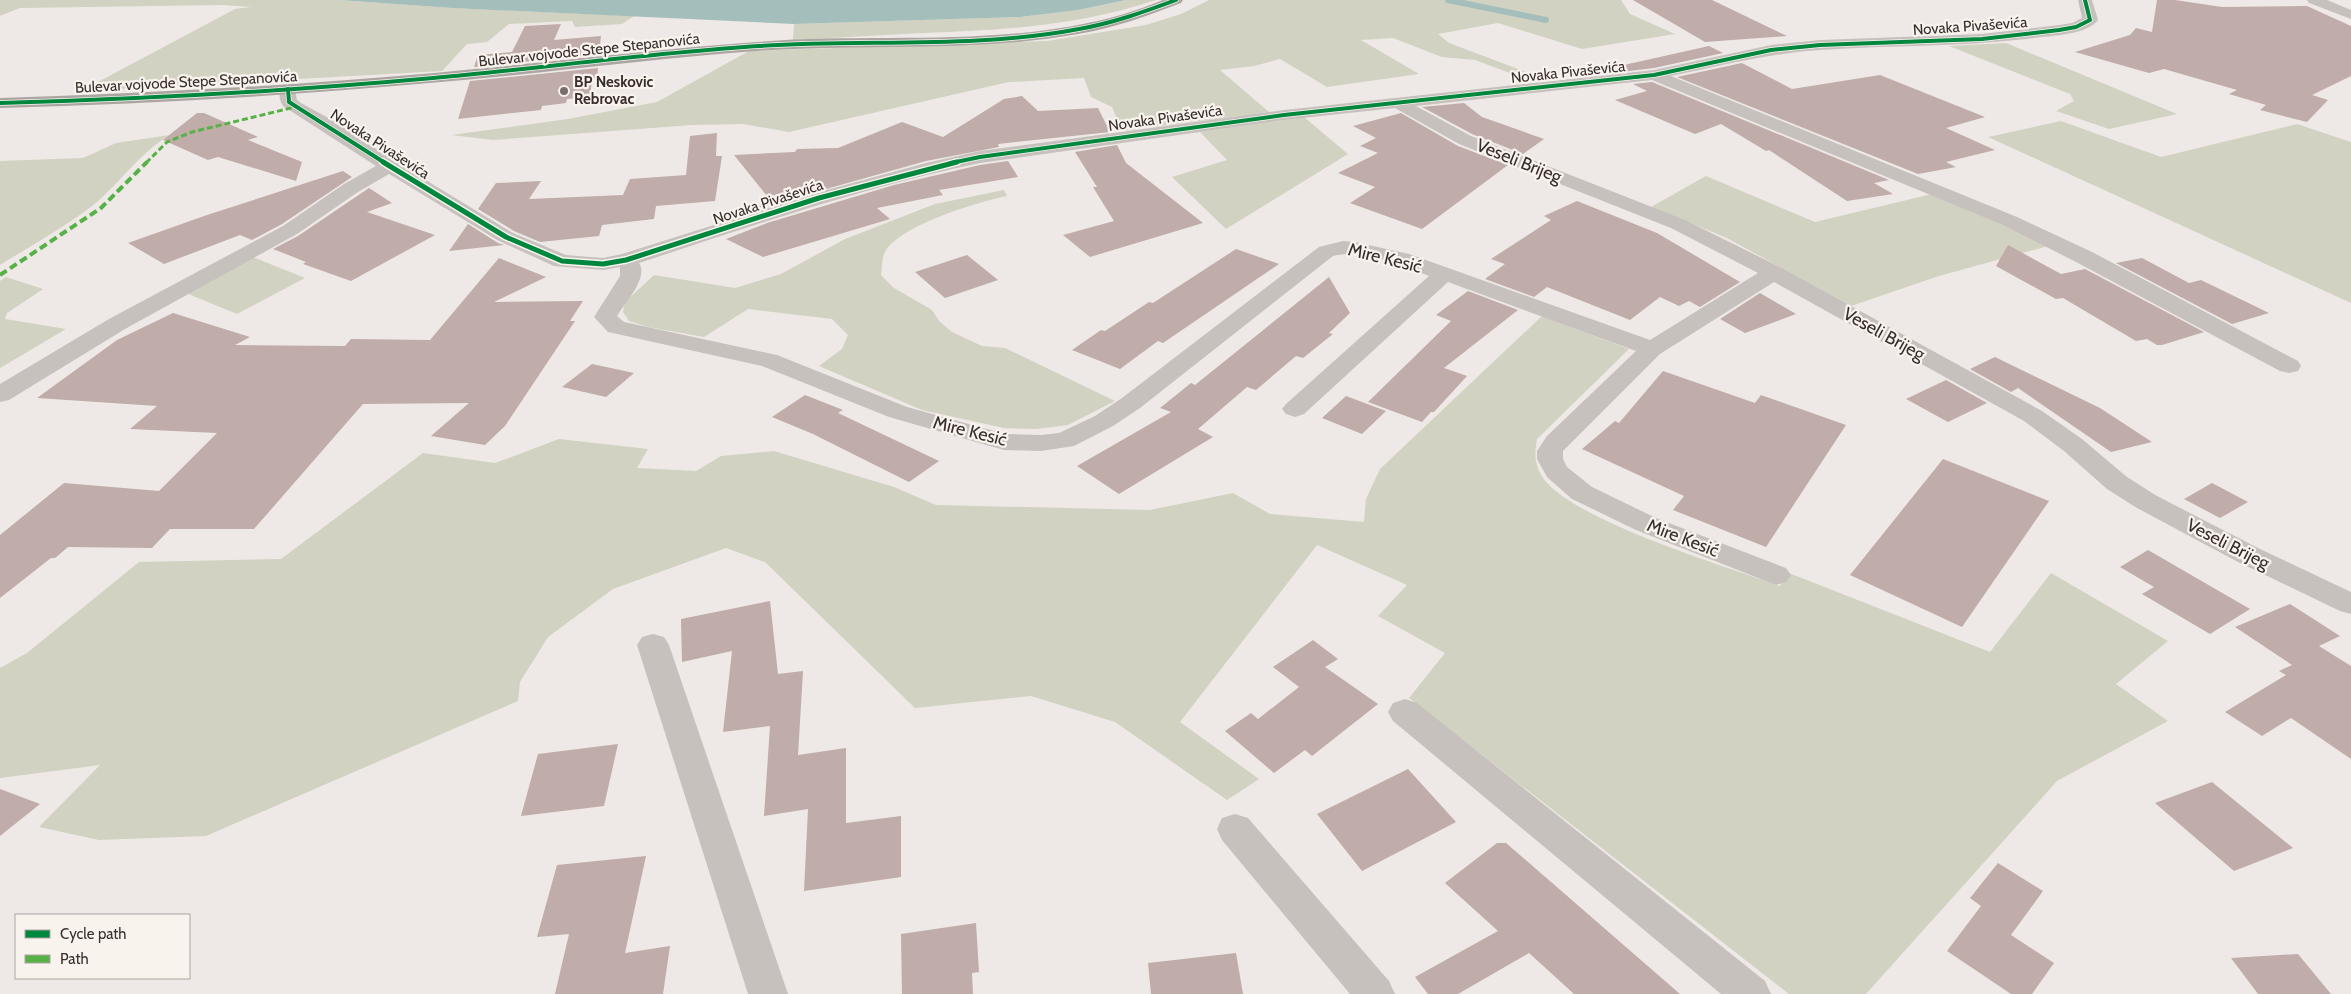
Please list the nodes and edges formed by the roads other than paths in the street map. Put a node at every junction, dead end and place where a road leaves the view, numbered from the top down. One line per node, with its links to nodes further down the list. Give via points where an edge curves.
1 (1176, 0): 6 (main road, Bulevar vojvode Stepe Stepanovića, via 1112,22 1031,35 760,46)
2 (2085, 0): 5 (street, Novaka Pivaševića, via 2090,20 2059,30 1982,39 1781,49)
3 (2314, 0): 4 (street)
4 (2351, 15)
5 (1654, 75): 7 (street, Novaka Pivaševića); 14 (street, via 2010,221)
6 (288, 89): 8 (main road, Bulevar vojvode Stepe Stepanovića); 9 (street, Novaka Pivaševića, via 289,102 295,107)
7 (1396, 102): 10 (street, Novaka Pivaševića, via 1140,133 970,159 819,198); 11 (street, Veseli Brijeg, via 1465,140 1678,224)
8 (0, 103)
9 (389, 166): 10 (street, Novaka Pivaševića, via 506,237 562,262 603,264); 15 (street, via 290,230 116,324)
10 (626, 260): 12 (street, Mire Kesić, via 631,267 631,276 606,317 616,327 769,360 898,412 1004,442 1032,443 1065,440 1118,412 1326,251 1343,247 1365,250)
11 (1774, 273): 13 (street, Mire Kesić); 18 (street, Veseli Brijeg, via 2033,416 2117,483 2147,502)
12 (1444, 274): 13 (street, Mire Kesić); 16 (street, Mire Kesić)
13 (1652, 349): 17 (street, Mire Kesić, via 1556,442 1550,451 1550,459 1556,471 1598,502)
14 (2289, 366)
15 (0, 395)
16 (1295, 409)
17 (1776, 574)
18 (2351, 604)
19 (653, 645): 22 (street)
20 (1405, 712): 24 (street)
21 (1235, 829): 23 (street)
22 (768, 994)
23 (1375, 994)
24 (1751, 994)

